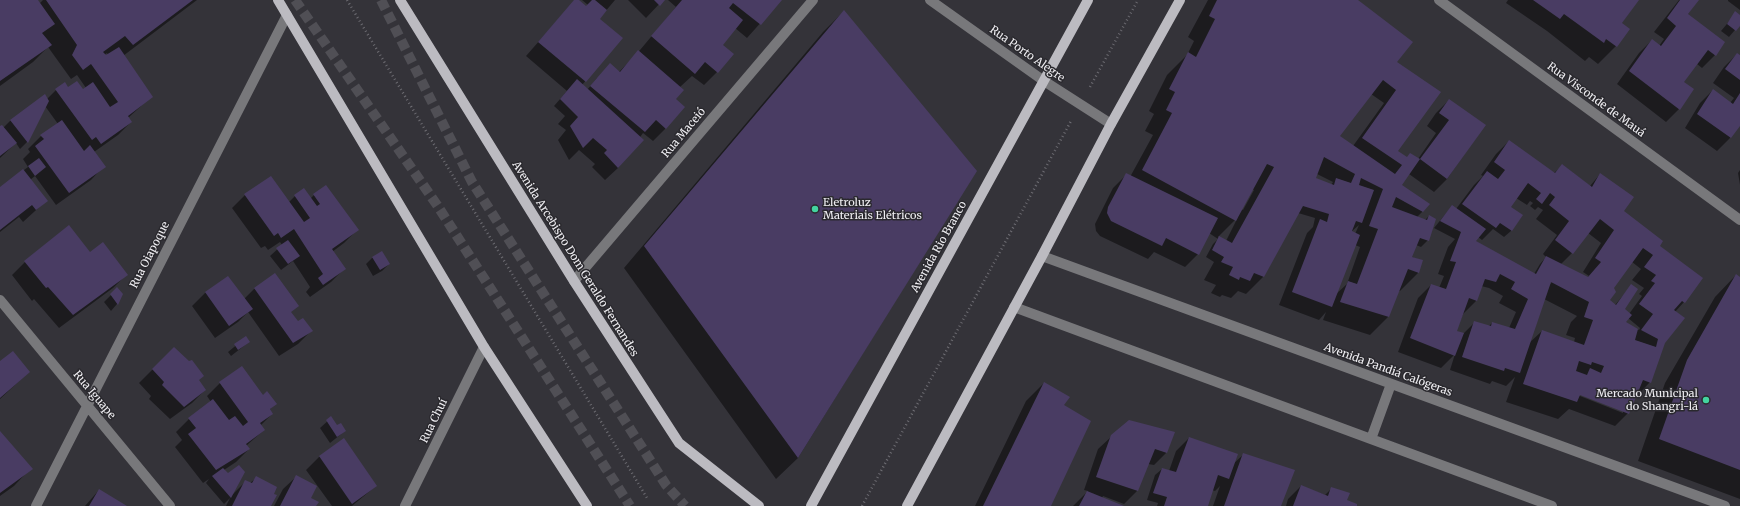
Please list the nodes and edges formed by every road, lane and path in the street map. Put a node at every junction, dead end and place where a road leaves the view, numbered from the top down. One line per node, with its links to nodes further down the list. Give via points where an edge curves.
1 (278, 0): 10 (main road)
2 (347, 0): 23 (path)
3 (400, 0): 16 (main road, Avenida Arcebispo Dom Geraldo Fernandes)
4 (813, 0): 16 (street, Rua Maceió)
5 (930, 0): 11 (street, Rua Porto Alegre)
6 (1088, 0): 11 (main road, Avenida Rio Branco)
7 (1138, 0): 12 (path)
8 (1180, 0): 13 (main road)
9 (1439, 0): 14 (street, Rua Visconde de Mauá)
10 (287, 15): 19 (main road); 21 (street, Rua Oiapoque)
11 (1044, 81): 12 (street, Rua Porto Alegre); 29 (main road, Avenida Rio Branco)
12 (1080, 104): 13 (street, Rua Porto Alegre); 30 (path)
13 (1111, 124): 15 (main road)
14 (1740, 220)
15 (1042, 256): 18 (main road); 20 (street, Avenida Pandiá Calógeras)
16 (574, 281): 28 (main road, Avenida Arcebispo Dom Geraldo Fernandes, via 679,443)
17 (0, 300): 21 (street, Rua Iguape)
18 (1014, 307): 22 (street); 31 (main road)
19 (484, 347): 26 (street, Rua Chuí); 27 (main road)
20 (1391, 384): 22 (street); 33 (street, Avenida Pandiá Calógeras)
21 (86, 405): 24 (street, Rua Oiapoque); 25 (street, Rua Iguape)
22 (1371, 439): 32 (street)
23 (647, 498)
24 (36, 506)
25 (170, 506)
26 (405, 506)
27 (587, 506)
28 (759, 506)
29 (811, 506)
30 (862, 506)
31 (907, 506)
32 (1552, 506)
33 (1725, 506)

